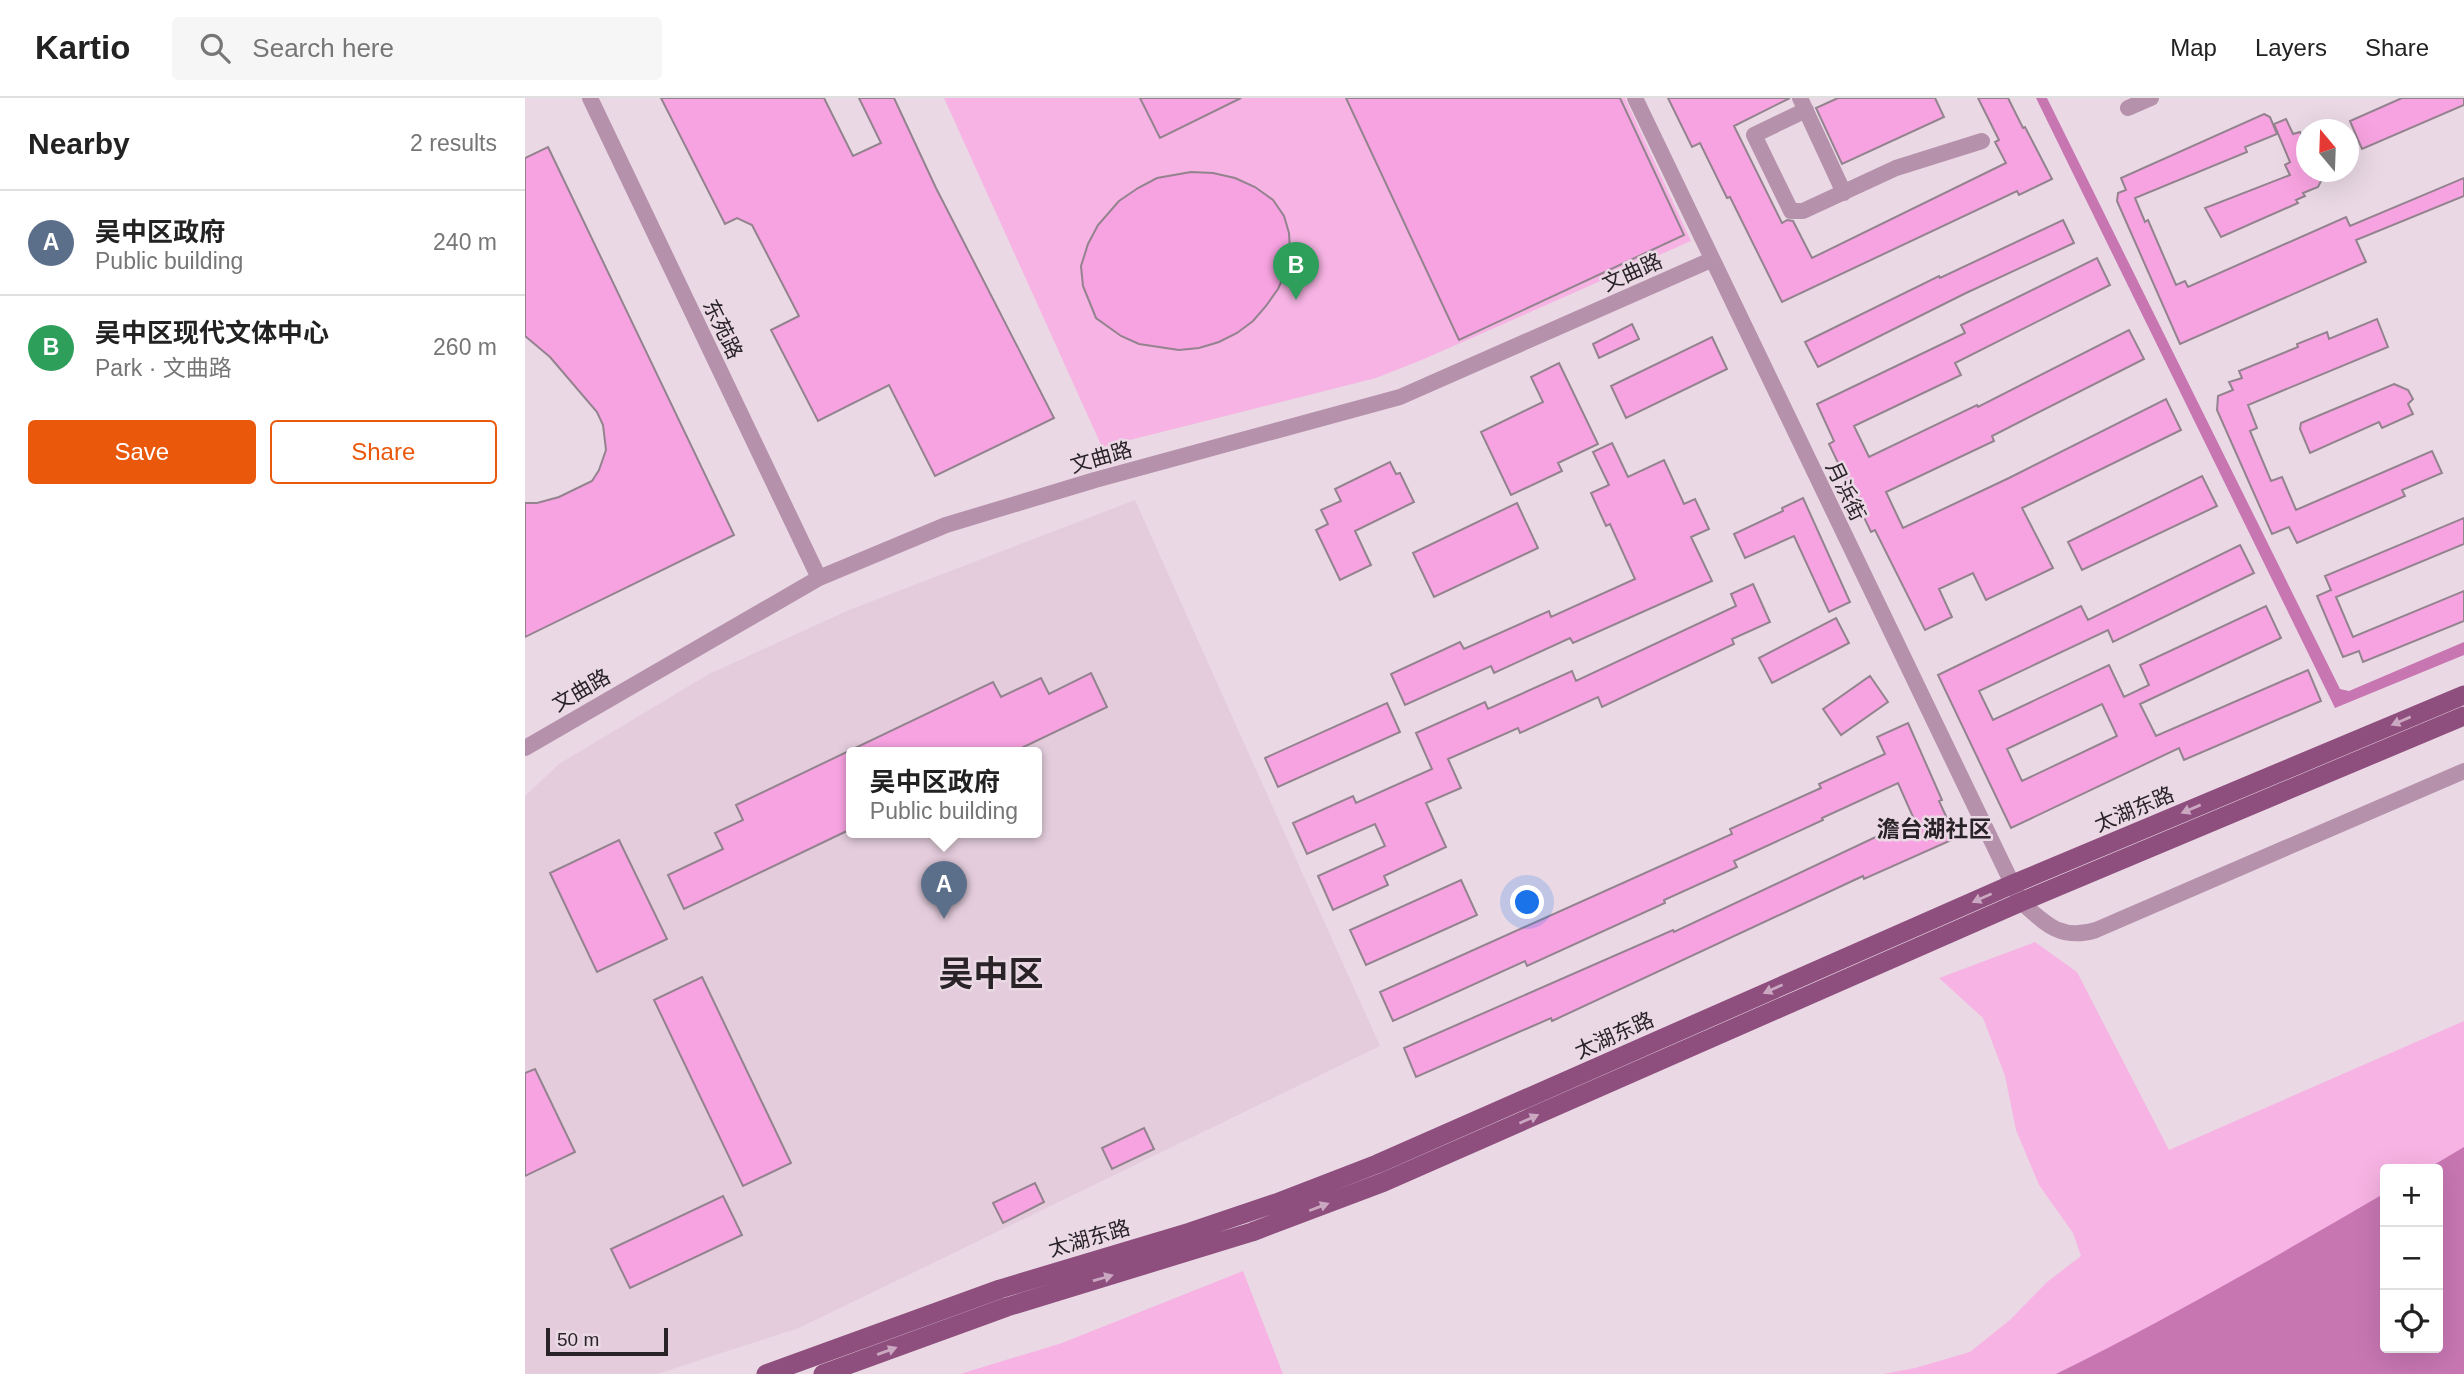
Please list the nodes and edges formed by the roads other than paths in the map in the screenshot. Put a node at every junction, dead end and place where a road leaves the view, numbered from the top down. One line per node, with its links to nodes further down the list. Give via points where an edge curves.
1 (590, 98): 9 (street, 东苑路)
2 (1635, 98): 8 (street, 月浜街)
3 (2151, 98): 5 (street)
4 (1803, 104): 7 (street); 7 (street, via 1754,135 1791,211 1803,211)
5 (2128, 108)
6 (1982, 141): 7 (street, via 1896,168)
7 (1844, 193)
8 (1711, 260): 9 (street, 文曲路, via 1401,397 946,525); 14 (street, 月浜街)
9 (819, 578): 12 (street, 文曲路)
10 (2464, 695): 14 (main road, 太湖东路, one-way to 14)
11 (2464, 716): 14 (main road, 太湖东路)
12 (525, 748)
13 (2464, 771): 14 (street, via 2089,932 2056,930)
14 (2017, 893): 15 (main road, 太湖东路, one-way to 15, via 1276,1203 1010,1285); 16 (main road, 太湖东路, one-way to 14, via 1025,1301 1252,1232 1371,1187)
15 (766, 1374)
16 (823, 1374)

